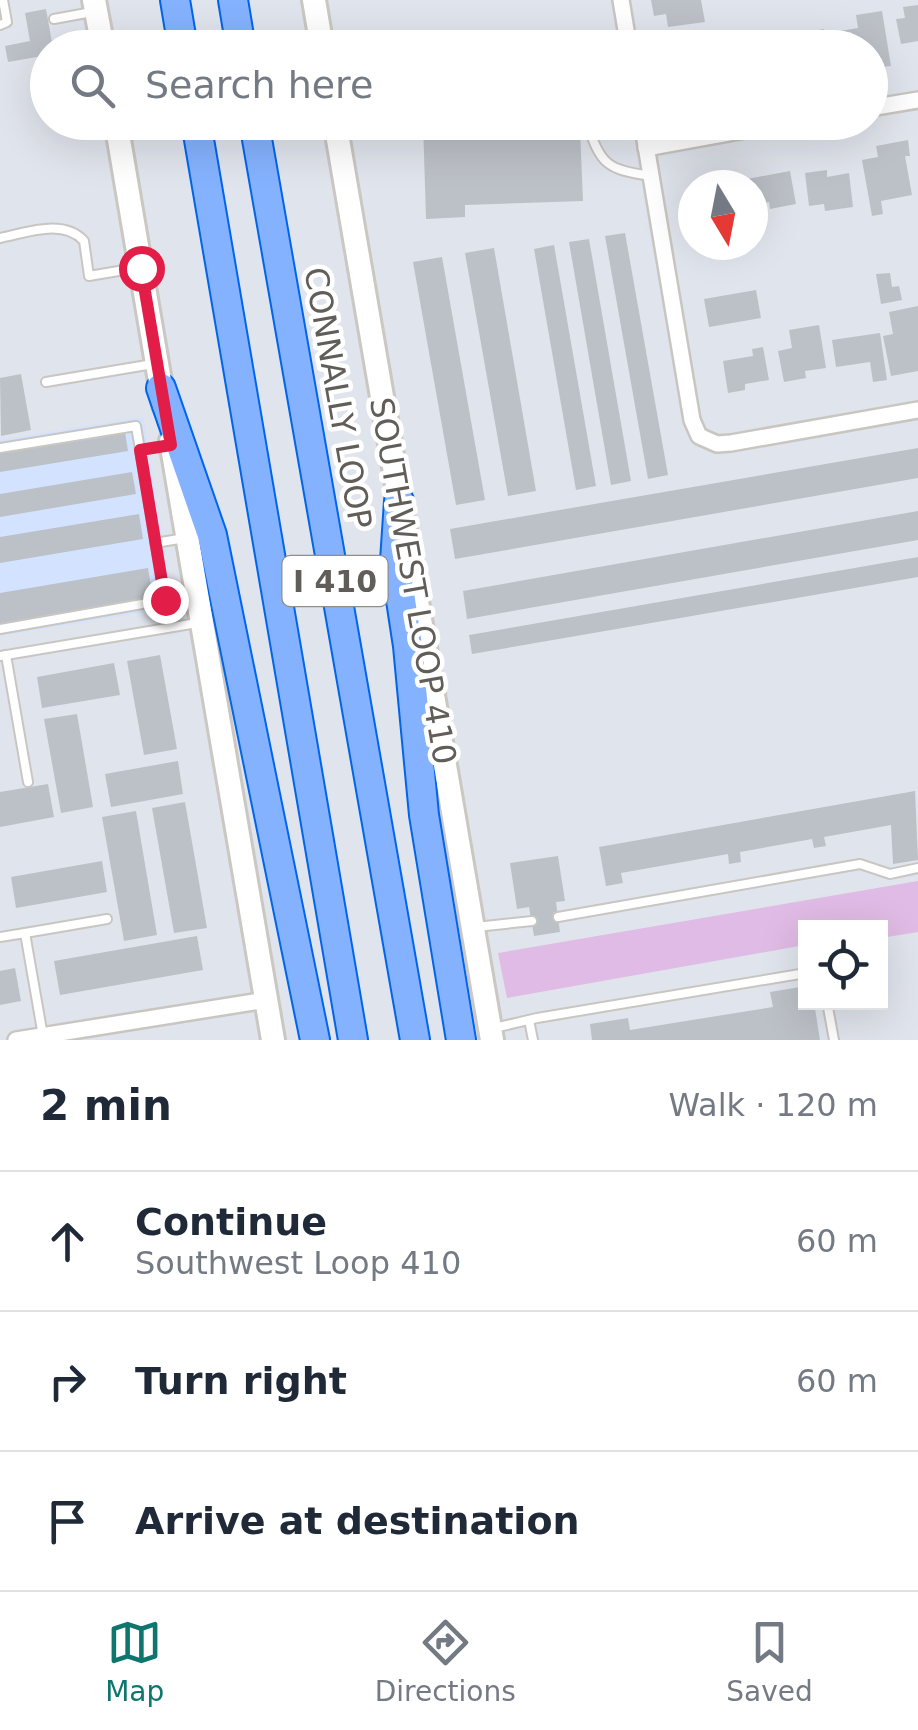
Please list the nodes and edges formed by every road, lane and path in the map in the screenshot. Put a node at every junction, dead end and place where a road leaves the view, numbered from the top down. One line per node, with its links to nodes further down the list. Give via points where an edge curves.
1 (3, 0): 8 (lane, via 7,22)
2 (175, 0): 9 (highway)
3 (233, 0): 10 (highway)
4 (314, 0): 11 (main road)
5 (621, 0): 12 (street)
6 (95, 6): 7 (lane)
7 (54, 19)
8 (0, 26)
9 (180, 30)
10 (238, 30)
11 (319, 30)
12 (626, 30)
13 (918, 100): 14 (street)
14 (888, 105)
15 (119, 140): 25 (main road)
16 (199, 140): 55 (highway, I 410)
17 (257, 140): 56 (highway, CONNALLY LOOP / I 410)
18 (337, 140): 32 (main road, SOUTHWEST LOOP 410)
19 (593, 140): 23 (lane, via 616,170)
20 (645, 140): 22 (street)
21 (690, 140): 22 (street)
22 (646, 148): 23 (street)
23 (651, 176): 28 (street, via 699,436 731,443)
24 (0, 238): 25 (lane, via 68,230 84,241 89,276)
25 (141, 268): 26 (main road)
26 (159, 375): 27 (lane); 29 (main road); 54 (highway, via 212,535)
27 (46, 382)
28 (918, 410)
29 (171, 445): 31 (lane); 33 (main road)
30 (0, 448): 31 (lane, via 136,426)
31 (140, 450): 34 (lane)
32 (399, 501): 43 (main road, SOUTHWEST LOOP 410); 57 (highway, via 395,561 424,814)
33 (186, 538): 34 (lane); 35 (main road)
34 (155, 543): 36 (lane, via 165,600)
35 (201, 622): 37 (lane); 47 (main road)
36 (0, 629)
37 (3, 655): 38 (lane)
38 (28, 782)
39 (918, 868): 40 (lane, via 890,874 860,864)
40 (558, 918)
41 (108, 919): 44 (lane)
42 (532, 921): 43 (lane)
43 (472, 927): 50 (main road, SOUTHWEST LOOP 410)
44 (25, 933): 45 (lane); 51 (lane)
45 (0, 937)
46 (798, 974): 49 (lane)
47 (266, 1000): 51 (street); 53 (main road)
48 (829, 1010): 59 (lane)
49 (528, 1020): 50 (lane); 58 (lane)
50 (491, 1035)
51 (42, 1036): 52 (street)
52 (16, 1040)
53 (272, 1040)
54 (315, 1040)
55 (354, 1040)
56 (415, 1040)
57 (461, 1040)
58 (532, 1040)
59 (834, 1040)

